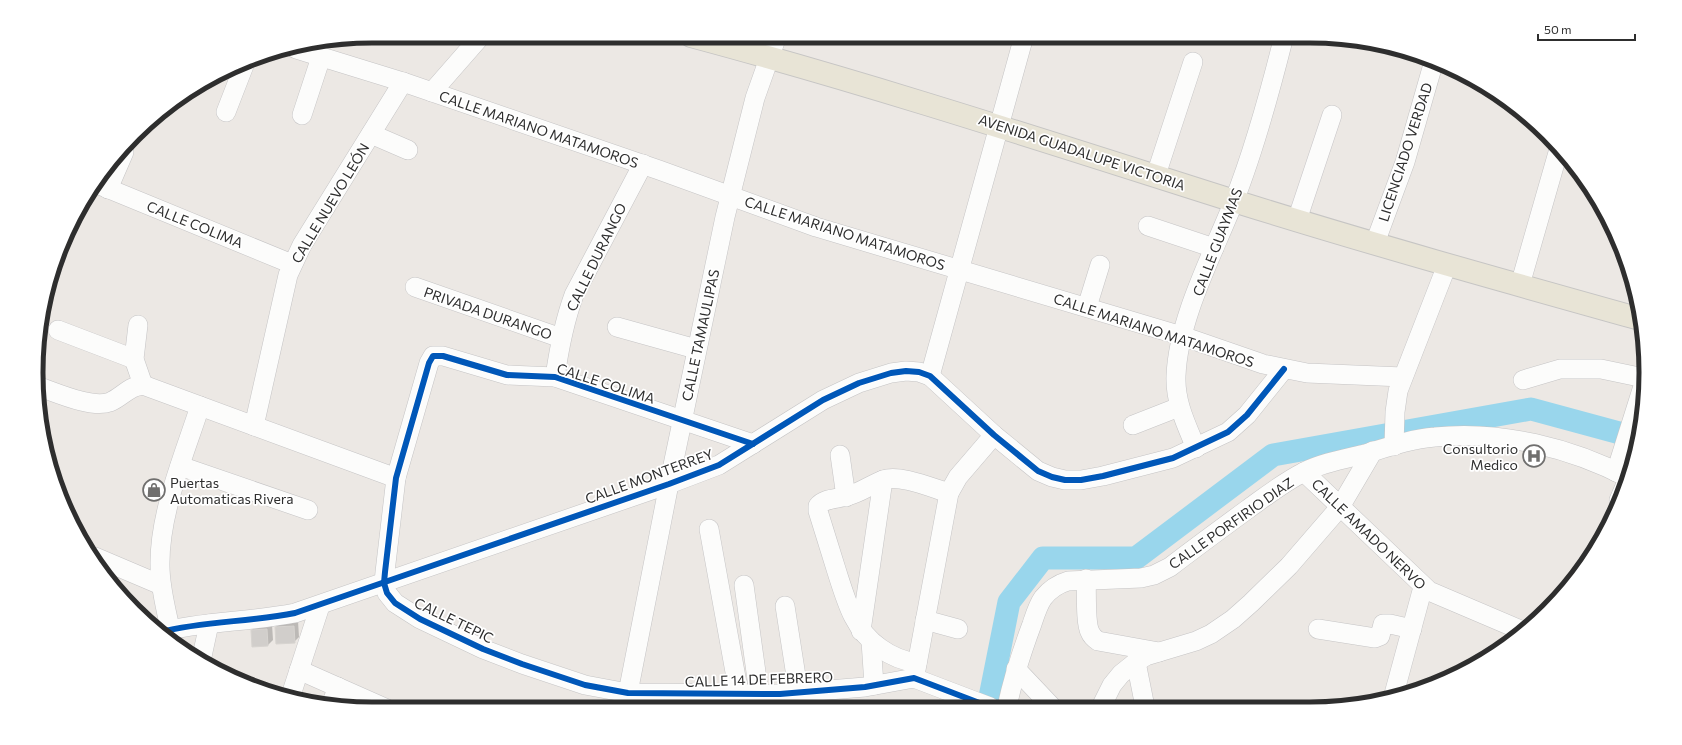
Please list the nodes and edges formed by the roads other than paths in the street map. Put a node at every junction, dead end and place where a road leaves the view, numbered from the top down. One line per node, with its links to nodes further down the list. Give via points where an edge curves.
1 (474, 43): 13 (street)
2 (717, 43): 8 (main road, AVENIDA GUADALUPE VICTORIA)
3 (774, 43): 8 (street, CALLE TAMAULIPAS)
4 (1022, 43): 17 (street)
5 (1282, 43): 26 (street, CALLE GUAYMAS, via 1257,134)
6 (301, 51): 7 (street, CALLE MARIANO MATAMOROS)
7 (321, 57): 12 (street, CALLE MARIANO MATAMOROS); 15 (street)
8 (769, 57): 17 (main road, AVENIDA GUADALUPE VICTORIA); 25 (street, CALLE TAMAULIPAS, via 755,98)
9 (1193, 62): 23 (street)
10 (1432, 67): 29 (street, LICENCIADO VERDAD, via 1405,162)
11 (242, 70): 14 (street)
12 (403, 82): 13 (street, CALLE MARIANO MATAMOROS); 18 (street, CALLE NUEVO LEÓN)
13 (432, 92): 21 (street, CALLE MARIANO MATAMOROS)
14 (226, 112)
15 (302, 115)
16 (1332, 115): 27 (street)
17 (998, 125): 23 (main road, AVENIDA GUADALUPE VICTORIA); 34 (street)
18 (371, 134): 19 (street); 31 (street, CALLE NUEVO LEÓN)
19 (408, 150)
20 (1557, 155): 35 (street)
21 (643, 164): 25 (street, CALLE MARIANO MATAMOROS); 43 (street, CALLE DURANGO, via 574,295)
22 (115, 168): 24 (street)
23 (1156, 175): 26 (main road, AVENIDA GUADALUPE VICTORIA)
24 (103, 187): 31 (street, CALLE COLIMA)
25 (730, 196): 34 (street, CALLE MARIANO MATAMOROS, via 816,227); 44 (street, CALLE TAMAULIPAS)
26 (1234, 201): 27 (main road, AVENIDA GUADALUPE VICTORIA); 30 (street, CALLE GUAYMAS)
27 (1297, 220): 29 (main road, AVENIDA GUADALUPE VICTORIA)
28 (1148, 226): 30 (street)
29 (1375, 243): 33 (main road, AVENIDA GUADALUPE VICTORIA)
30 (1214, 248): 42 (street, CALLE GUAYMAS)
31 (292, 264): 59 (street, CALLE NUEVO LEÓN)
32 (1100, 265): 37 (street)
33 (1447, 265): 35 (main road, AVENIDA GUADALUPE VICTORIA); 49 (street)
34 (960, 270): 37 (street, CALLE MARIANO MATAMOROS); 47 (street)
35 (1520, 286): 38 (main road, AVENIDA GUADALUPE VICTORIA)
36 (414, 287): 43 (street, PRIVADA DURANGO)
37 (1087, 307): 42 (street, CALLE MARIANO MATAMOROS)
38 (1634, 317)
39 (138, 325): 45 (street)
40 (617, 327): 44 (street)
41 (58, 330): 45 (street)
42 (1182, 336): 46 (street, CALLE MARIANO MATAMOROS); 56 (street, CALLE GUAYMAS, via 1176,375)
43 (561, 338): 48 (street, CALLE DURANGO)
44 (696, 349): 57 (street, CALLE TAMAULIPAS)
45 (134, 359): 52 (street)
46 (1284, 370): 49 (street, CALLE MARIANO MATAMOROS, via 1329,375); 63 (street, CALLE MONTERREY, via 1239,423 1228,432)
47 (930, 376): 60 (street, CALLE MONTERREY); 62 (street, CALLE MONTERREY, via 906,371 858,383 823,400)
48 (555, 377): 57 (street, CALLE COLIMA); 70 (street, CALLE COLIMA, via 507,375 443,356 433,356)
49 (1403, 377): 61 (street, via 1395,412)
50 (1639, 377): 51 (street, via 1601,369 1560,369)
51 (1523, 380)
52 (143, 385): 53 (street, via 135,386 110,402 100,404 89,403); 55 (street)
53 (44, 388)
54 (1637, 404): 67 (street, via 1623,452)
55 (200, 406): 59 (street); 66 (street)
56 (1180, 407): 58 (street); 63 (street, CALLE GUAYMAS)
57 (682, 420): 62 (street, CALLE COLIMA); 72 (street, CALLE TAMAULIPAS)
58 (1133, 425)
59 (254, 426): 70 (street)
60 (994, 435): 63 (street, CALLE MONTERREY, via 1038,471 1065,480 1081,480 1117,473 1173,458); 73 (street, via 958,476)
61 (1394, 443): 64 (street, CALLE PORFIRIO DIAZ); 69 (street, CALLE PORFIRIO DIAZ, via 1453,435 1509,439 1564,452)
62 (753, 444): 72 (street, CALLE MONTERREY, via 719,465)
63 (1196, 448)
64 (1373, 451): 68 (street, CALLE PORFIRIO DIAZ); 75 (street)
65 (840, 455): 74 (street)
66 (180, 466): 76 (street); 81 (street, via 165,519 160,565)
67 (1625, 468)
68 (1304, 472): 75 (street, CALLE AMADO NERVO); 79 (street, CALLE PORFIRIO DIAZ, via 1278,487 1170,567 1154,575 1127,579)
69 (1623, 475)
70 (396, 478): 80 (street)
71 (883, 480): 73 (street, via 903,480); 74 (street); 94 (street)
72 (669, 484): 80 (street, CALLE MONTERREY); 109 (street, CALLE TAMAULIPAS)
73 (949, 493): 86 (street)
74 (846, 497): 94 (street, via 820,503 818,510 846,600 853,617)
75 (1340, 507): 83 (street, CALLE AMADO NERVO); 95 (street, via 1289,566 1232,619 1196,641)
76 (308, 510)
77 (709, 530): 104 (street)
78 (102, 560): 81 (street)
79 (1086, 579): 95 (street, via 1089,632 1093,638); 98 (street, CALLE PORFIRIO DIAZ, via 1068,580 1042,599)
80 (384, 583): 84 (street, CALLE MONTERREY); 109 (street, CALLE TEPIC, via 387,593 395,603 456,637 489,652)
81 (161, 585): 88 (street)
82 (744, 586): 105 (street)
83 (1423, 587): 89 (street, CALLE AMADO NERVO); 91 (street)
84 (320, 606): 87 (street, CALLE MONTERREY, via 273,618); 99 (street)
85 (785, 606): 107 (street)
86 (925, 620): 92 (street); 100 (street)
87 (209, 624): 93 (street, CALLE MONTERREY); 96 (street)
88 (165, 628)
89 (1517, 628)
90 (1318, 629): 91 (street, via 1375,638 1380,636 1383,624)
91 (1412, 629): 102 (street)
92 (958, 630)
93 (168, 631)
94 (866, 636): 100 (street, via 890,655 905,660); 101 (street)
95 (1159, 652): 97 (street)
96 (202, 654)
97 (1136, 662): 113 (street, via 1112,685); 114 (street)
98 (1016, 669): 111 (street, CALLE PORFIRIO DIAZ); 112 (street)
99 (299, 670): 103 (street); 106 (street)
100 (915, 670): 101 (street, CALLE 14 DE FEBRERO); 110 (street)
101 (874, 685): 107 (street, CALLE 14 DE FEBRERO)
102 (1395, 691)
103 (292, 692)
104 (739, 694): 105 (street, CALLE 14 DE FEBRERO); 109 (street, CALLE 14 DE FEBRERO)
105 (759, 694): 107 (street, CALLE 14 DE FEBRERO)
106 (335, 695): 108 (street)
107 (800, 700)
108 (359, 701)
109 (626, 701)
110 (980, 702)
111 (1008, 702)
112 (1047, 702)
113 (1104, 702)
114 (1144, 702)

